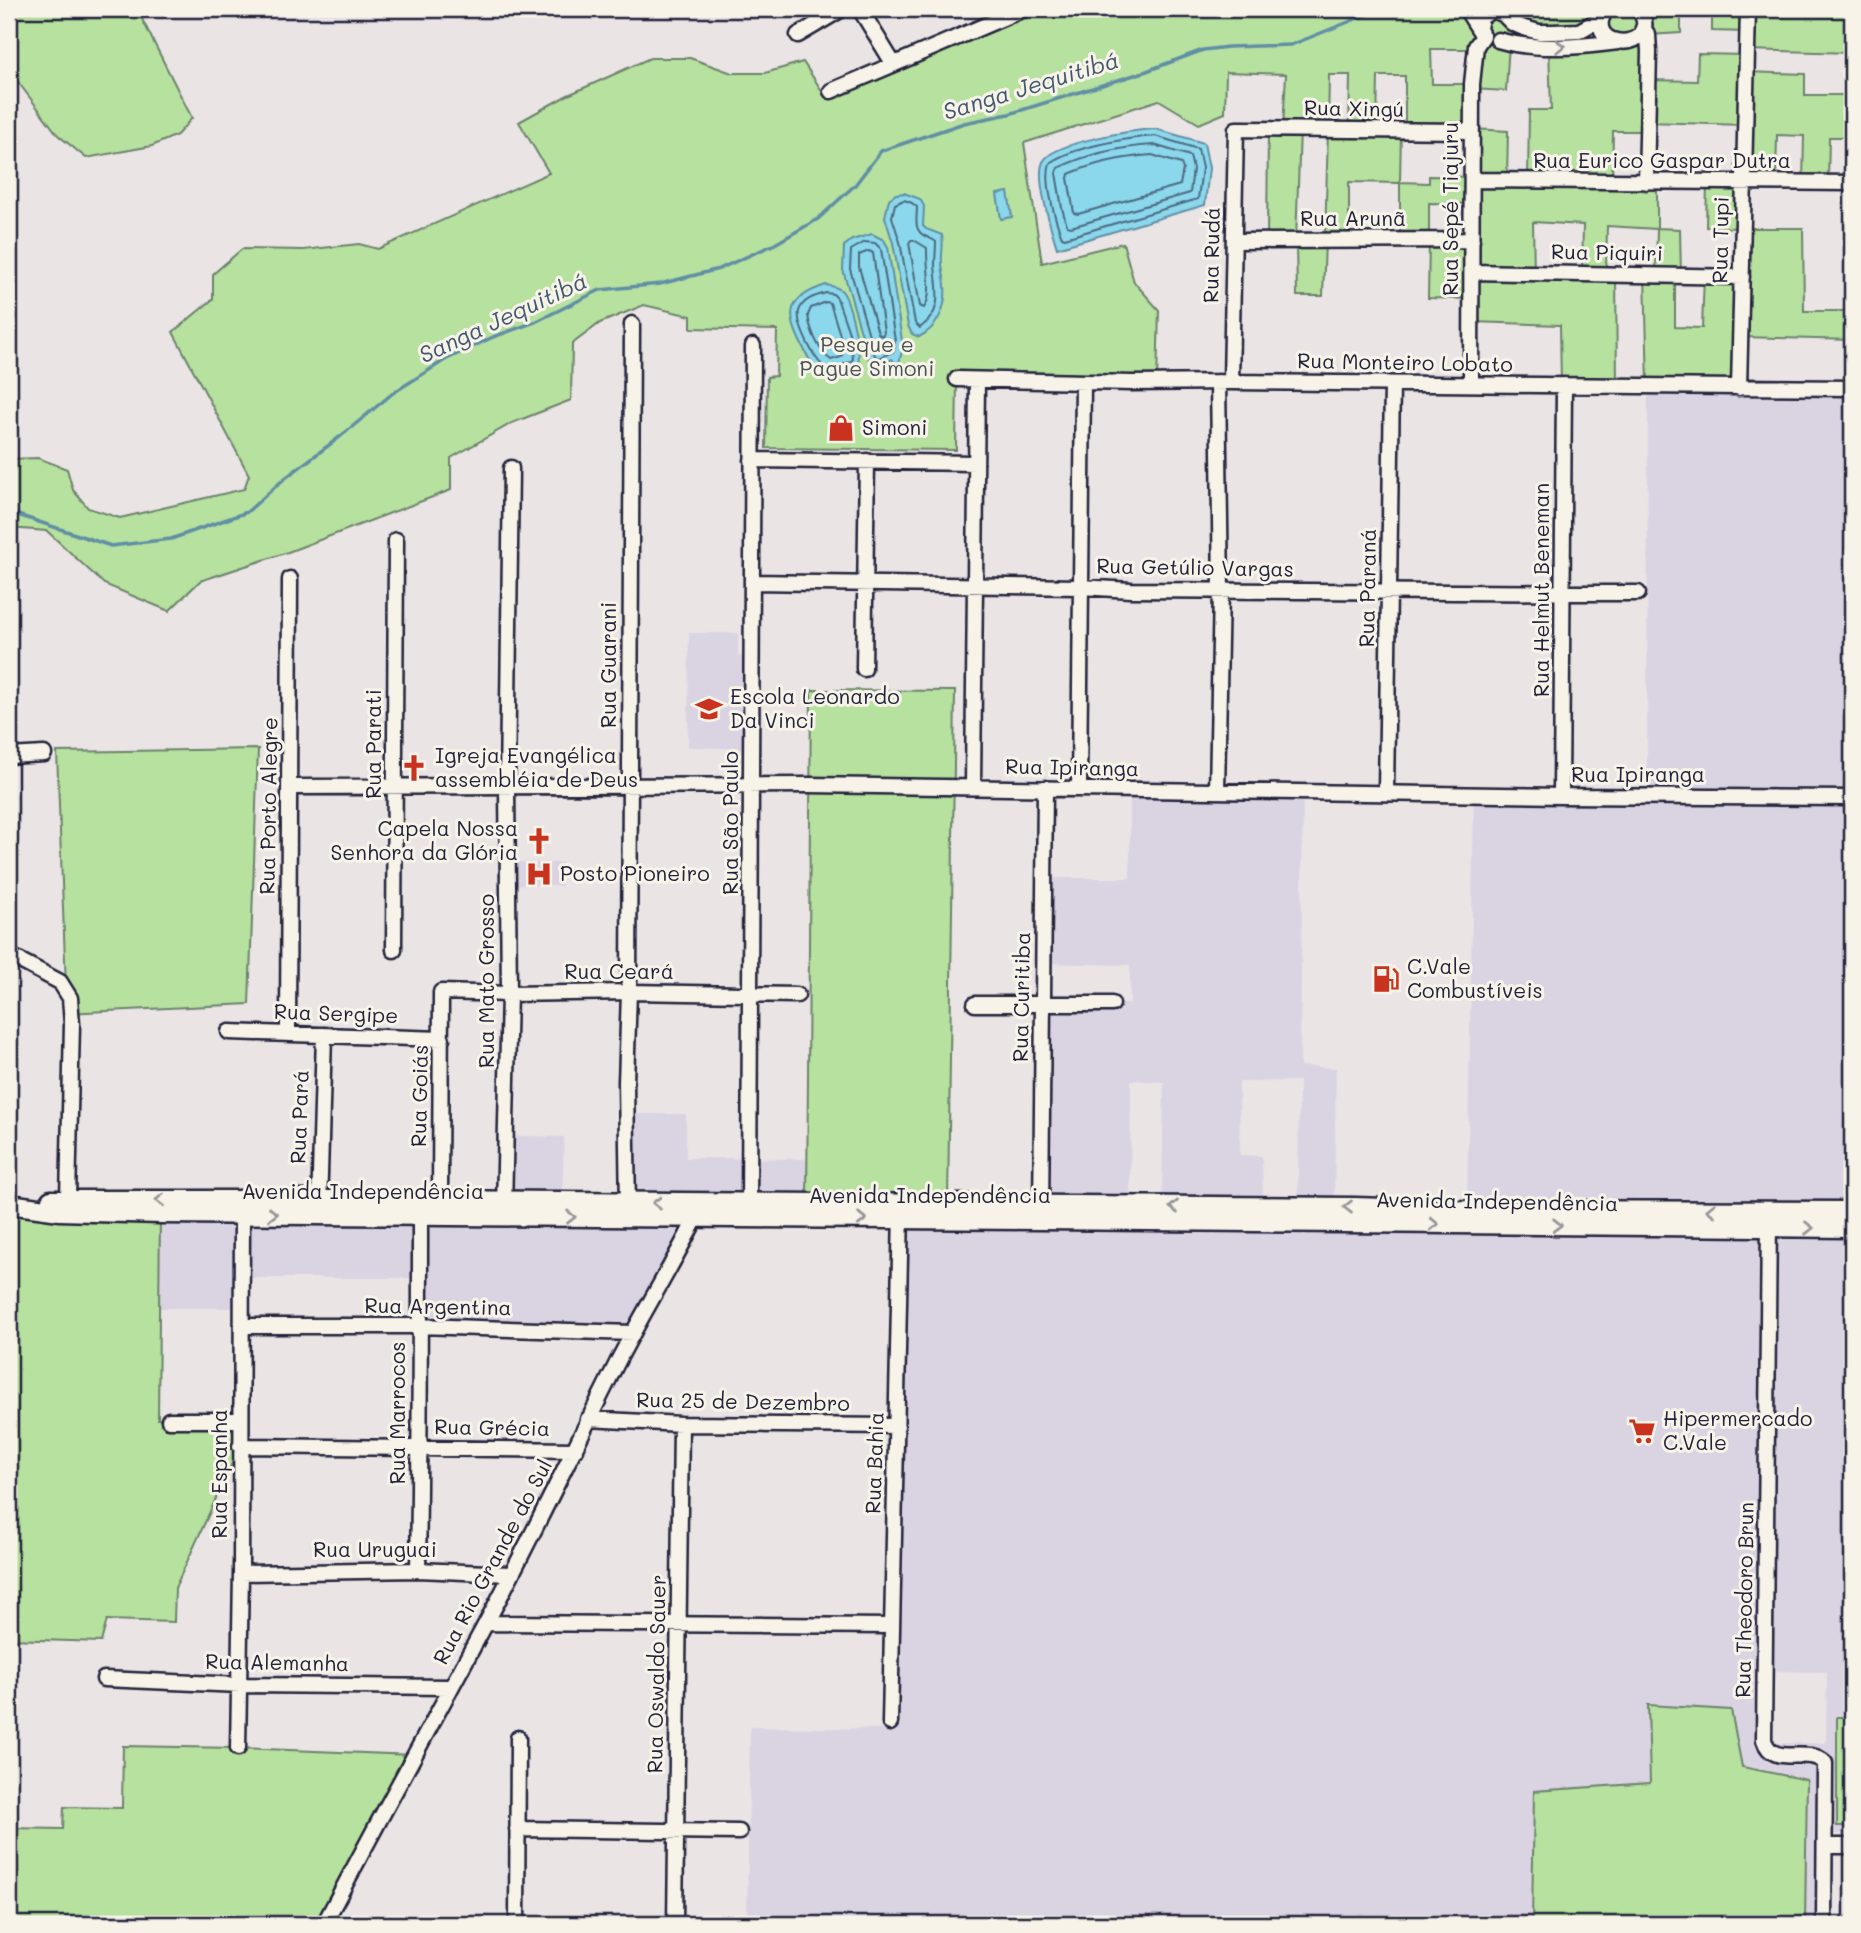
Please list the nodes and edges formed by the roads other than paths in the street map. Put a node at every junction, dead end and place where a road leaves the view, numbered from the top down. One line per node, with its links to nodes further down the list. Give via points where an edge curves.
1 (842, 9): 10 (street)
2 (860, 9): 14 (street)
3 (1024, 9): 14 (street)
4 (1466, 9): 11 (street)
5 (1748, 9): 20 (street, Rua Tupi)
6 (1642, 10): 9 (street)
7 (1498, 13): 8 (street, via 1528,30 1553,32 1580,31); 11 (street, via 1481,18); 11 (street, via 1508,28 1503,37)
8 (1604, 13): 12 (street, via 1607,36)
9 (1643, 28): 12 (street); 13 (street)
10 (798, 35)
11 (1487, 35): 12 (street, one-way to 12, via 1509,43 1549,47); 17 (street, Rua Sepé Tiajuru, via 1474,54)
12 (1624, 42): 13 (street, via 1642,44)
13 (1649, 52): 19 (street)
14 (893, 63): 15 (street)
15 (831, 91)
16 (1236, 129): 17 (street, Rua Xingú); 23 (street, Rua Rudá)
17 (1472, 131): 18 (street, Rua Sepé Tiajuru)
18 (1472, 180): 19 (street, Rua Eurico Gaspar Dutra); 22 (street, Rua Sepé Tiajuru)
19 (1646, 182): 20 (street, Rua Eurico Gaspar Dutra)
20 (1744, 183): 21 (street, Rua Eurico Gaspar Dutra); 25 (street, Rua Tupi)
21 (1852, 183)
22 (1472, 240): 23 (street, Rua Arunã); 24 (street, Rua Sepé Tiajuru)
23 (1234, 241): 31 (street, Rua Rudá)
24 (1472, 272): 25 (street, Rua Piquiri); 33 (street, Rua Sepé Tiajuru)
25 (1742, 277): 35 (street, Rua Tupi)
26 (632, 324): 55 (street, Rua Guarani)
27 (753, 346): 37 (street, Rua São Paulo)
28 (957, 379): 29 (street, Rua Monteiro Lobato)
29 (977, 380): 30 (street, Rua Monteiro Lobato); 39 (street)
30 (1083, 382): 31 (street, Rua Monteiro Lobato); 46 (street)
31 (1224, 382): 32 (street, Rua Monteiro Lobato); 47 (street, Rua Rudá)
32 (1392, 384): 33 (street, Rua Monteiro Lobato); 48 (street, Rua Paraná)
33 (1471, 384): 34 (street, Rua Monteiro Lobato)
34 (1564, 385): 35 (street, Rua Monteiro Lobato); 49 (street, Rua Helmut Beneman)
35 (1739, 388): 36 (street, Rua Monteiro Lobato)
36 (1852, 388)
37 (752, 460): 38 (street); 43 (street, Rua São Paulo)
38 (867, 461): 39 (street); 44 (street)
39 (976, 463): 45 (street)
40 (511, 468): 54 (street, Rua Mato Grosso)
41 (396, 540): 58 (street, Rua Parati)
42 (290, 579): 57 (street, Rua Porto Alegre)
43 (752, 582): 44 (street, Rua Getúlio Vargas); 56 (street, Rua São Paulo)
44 (865, 584): 45 (street, Rua Getúlio Vargas); 51 (street)
45 (975, 586): 46 (street, Rua Getúlio Vargas); 59 (street)
46 (1081, 587): 47 (street, Rua Getúlio Vargas); 61 (street)
47 (1221, 590): 48 (street, Rua Getúlio Vargas); 62 (street, Rua Rudá)
48 (1389, 591): 49 (street, Rua Getúlio Vargas); 63 (street, Rua Paraná)
49 (1563, 592): 50 (street, Rua Getúlio Vargas); 64 (street, Rua Helmut Beneman)
50 (1638, 593)
51 (864, 668)
52 (44, 754): 53 (street)
53 (9, 756)
54 (507, 786): 55 (street, Rua Ipiranga); 58 (street, Rua Ipiranga); 70 (street, Rua Mato Grosso)
55 (629, 786): 56 (street, Rua Ipiranga); 69 (street, Rua Guarani)
56 (752, 786): 59 (street, Rua Ipiranga); 71 (street, Rua São Paulo)
57 (290, 787): 58 (street, Rua Ipiranga); 77 (street, Rua Porto Alegre)
58 (394, 787): 66 (street, Rua Parati)
59 (972, 787): 60 (street, Rua Ipiranga)
60 (1045, 788): 61 (street, Rua Ipiranga); 74 (street, Rua Curitiba)
61 (1079, 789): 62 (street, Rua Ipiranga)
62 (1217, 791): 63 (street, Rua Ipiranga)
63 (1387, 793): 64 (street, Rua Ipiranga)
64 (1561, 796): 65 (street, Rua Ipiranga)
65 (1852, 798)
66 (394, 950)
67 (9, 955): 80 (street, via 60,982 70,998)
68 (441, 992): 70 (street, Rua Ceará); 79 (street, Rua Goiás)
69 (629, 992): 70 (street, Rua Ceará); 71 (street, Rua Ceará); 88 (street, Rua Guarani)
70 (509, 994): 87 (street, Rua Mato Grosso)
71 (751, 994): 72 (street, Rua Ceará); 90 (street, Rua São Paulo)
72 (797, 995)
73 (975, 1004): 74 (street)
74 (1043, 1004): 75 (street); 93 (street, Rua Curitiba)
75 (1112, 1004)
76 (229, 1032): 77 (street, Rua Sergipe)
77 (288, 1034): 78 (street, Rua Sergipe)
78 (324, 1035): 79 (street, Rua Sergipe); 85 (street, Rua Pará)
79 (442, 1039): 81 (street, Rua Goiás)
80 (68, 1199): 82 (main road, Avenida Independência); 83 (main road, Avenida Independência, one-way to 80)
81 (440, 1200): 86 (main road, Avenida Independência); 87 (main road, Avenida Independência)
82 (9, 1203): 83 (main road, Avenida Independência, via 60,1211)
83 (207, 1207): 84 (main road, Avenida Independência)
84 (242, 1207): 85 (main road, Avenida Independência); 96 (street, Rua Espanha)
85 (319, 1207): 86 (main road, Avenida Independência)
86 (420, 1207): 87 (main road, Avenida Independência); 97 (street, Rua Marrocos)
87 (503, 1209): 88 (main road, Avenida Independência)
88 (628, 1210): 89 (main road, Avenida Independência)
89 (699, 1210): 90 (main road, Avenida Independência); 98 (street, Rua Rio Grande do Sul)
90 (749, 1210): 92 (main road, Avenida Independência)
91 (1852, 1211): 94 (main road, Avenida Independência)
92 (901, 1212): 93 (main road, Avenida Independência); 103 (street, Rua Bahia)
93 (1041, 1213): 94 (main road, Avenida Independência)
94 (1769, 1219): 95 (main road, Avenida Independência, one-way to 95); 122 (street, Rua Theodoro Brun, via 1764,1740 1775,1754 1812,1756 1825,1763)
95 (1852, 1228)
96 (242, 1325): 97 (street, Rua Argentina); 101 (street, Rua Espanha)
97 (419, 1326): 98 (street, Rua Argentina); 105 (street, Rua Marrocos)
98 (633, 1332): 99 (street, Rua Rio Grande do Sul)
99 (588, 1419): 102 (street, Rua 25 de Dezembro); 106 (street, Rua Rio Grande do Sul)
100 (169, 1420): 101 (street)
101 (240, 1420): 104 (street, Rua Espanha)
102 (681, 1424): 103 (street, Rua 25 de Dezembro); 111 (street, Rua Oswaldo Sauer)
103 (897, 1426): 112 (street, Rua Bahia)
104 (240, 1446): 105 (street, Rua Grécia); 108 (street, Rua Espanha)
105 (421, 1448): 106 (street, Rua Grécia); 107 (street, Rua Marrocos)
106 (575, 1450): 109 (street, Rua Rio Grande do Sul)
107 (418, 1570): 108 (street, Rua Uruguai); 109 (street, Rua Uruguai)
108 (241, 1573): 114 (street, Rua Espanha)
109 (510, 1574): 110 (street, Rua Rio Grande do Sul)
110 (486, 1623): 111 (street); 115 (street, Rua Rio Grande do Sul)
111 (679, 1623): 112 (street); 120 (street, Rua Oswaldo Sauer)
112 (892, 1626): 116 (street, Rua Bahia)
113 (104, 1679): 114 (street, Rua Alemanha)
114 (240, 1685): 115 (street, Rua Alemanha); 118 (street, Rua Espanha)
115 (450, 1687): 124 (street, Rua Rio Grande do Sul)
116 (890, 1723)
117 (518, 1738): 119 (street)
118 (238, 1748)
119 (517, 1829): 120 (street); 125 (street)
120 (676, 1831): 121 (street); 126 (street, Rua Oswaldo Sauer)
121 (739, 1832)
122 (1825, 1846): 123 (street); 127 (street, Rua Theodoro Brun)
123 (1852, 1846)
124 (324, 1924)
125 (517, 1924)
126 (675, 1924)
127 (1824, 1924)

